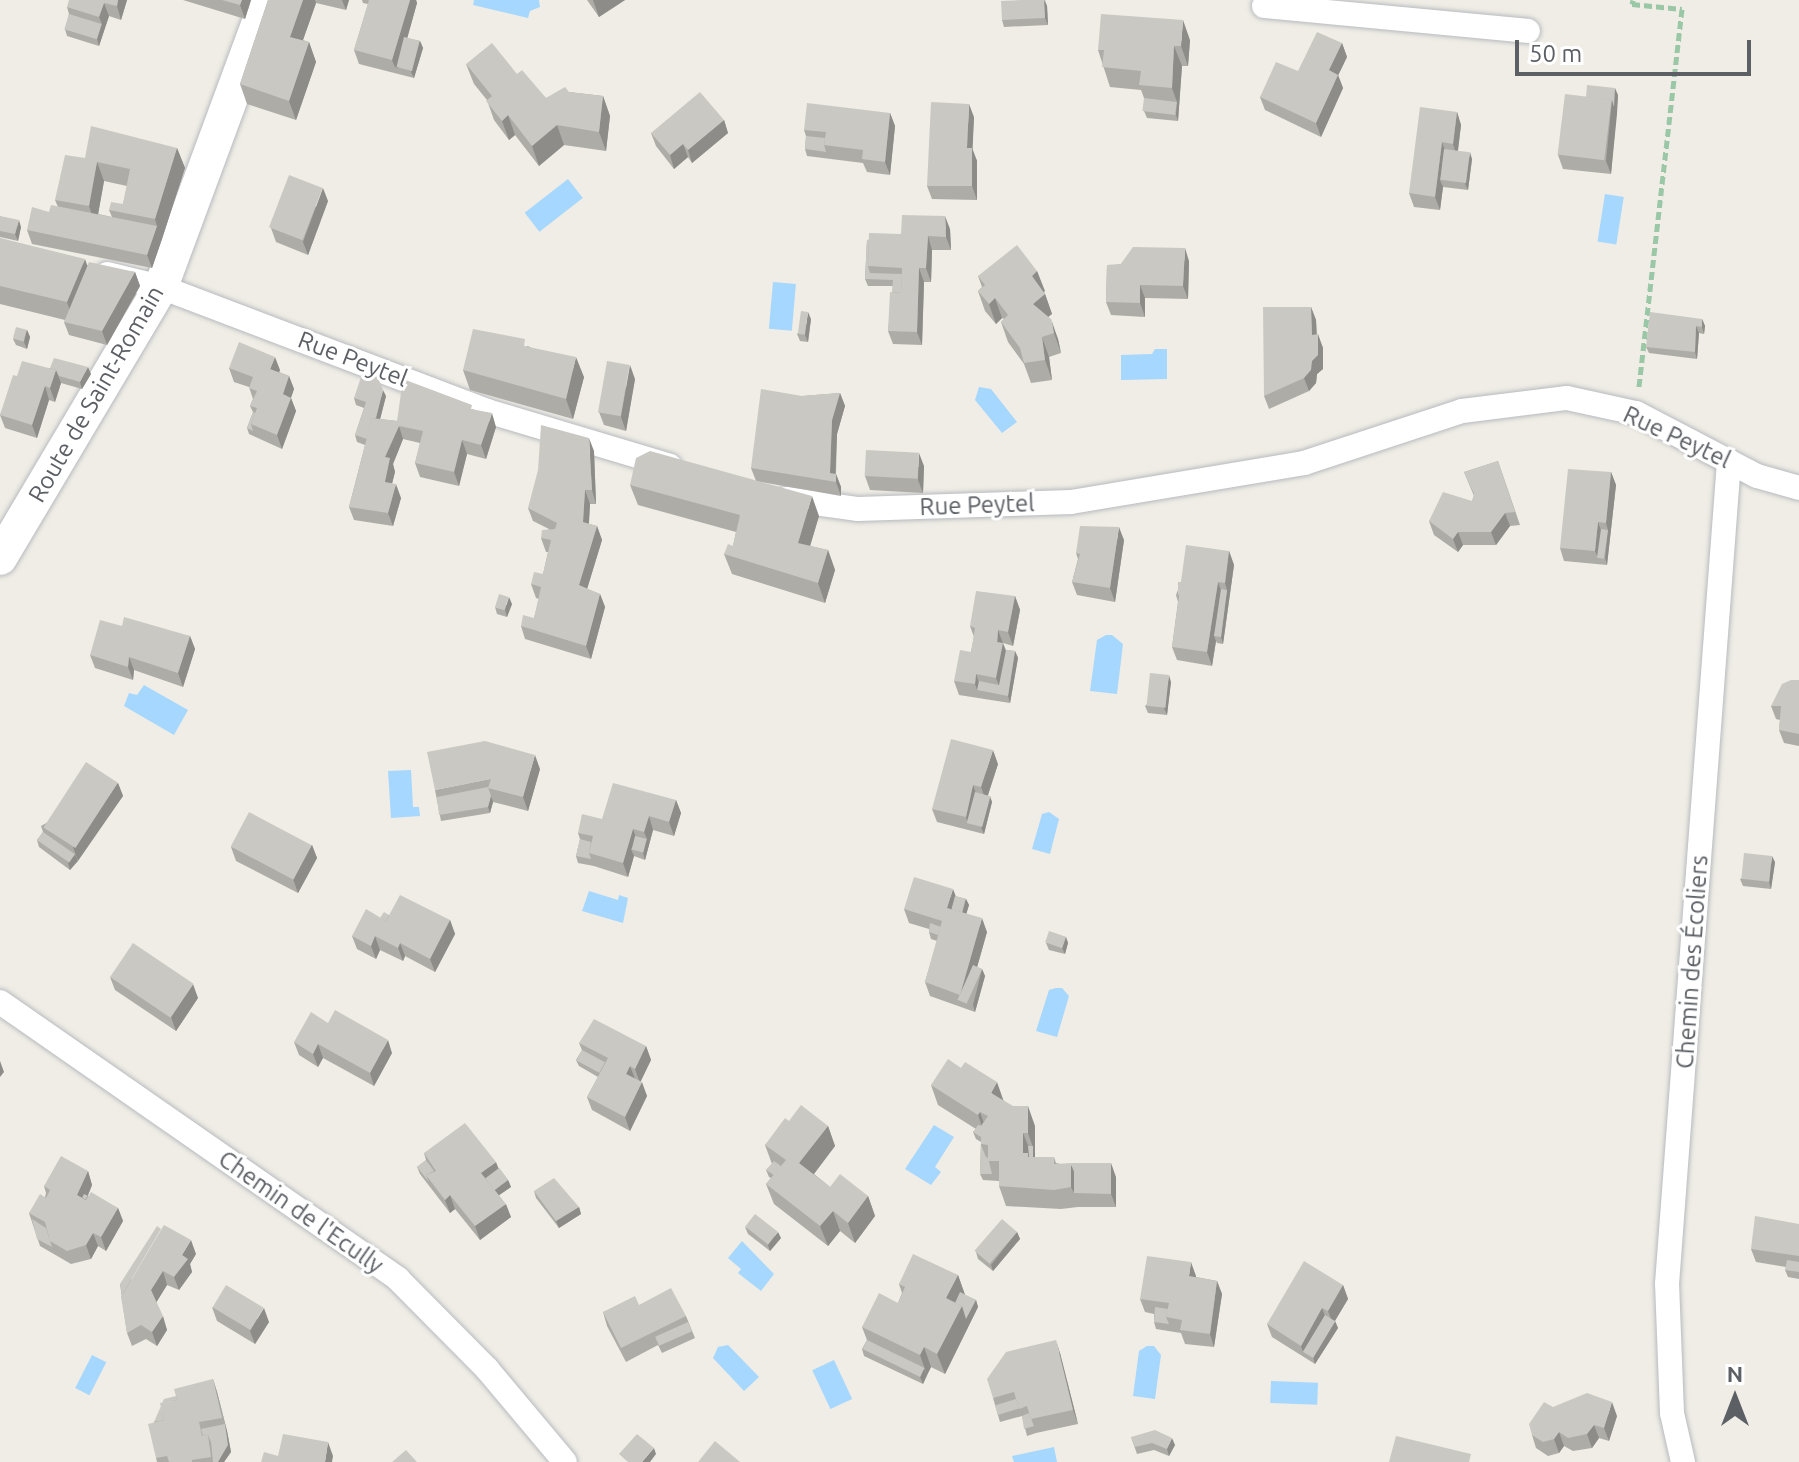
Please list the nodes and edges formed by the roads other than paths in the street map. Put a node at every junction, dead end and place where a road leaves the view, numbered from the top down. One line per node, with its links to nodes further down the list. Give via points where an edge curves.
1 (267, 0): 6 (main road, Route de Saint-Romain)
2 (1264, 6): 3 (street)
3 (1430, 11): 4 (street)
4 (1528, 31)
5 (88, 269): 6 (street, Rue Peytel)
6 (161, 287): 8 (street, Rue Peytel, via 487,411); 11 (main road, Route de Saint-Romain)
7 (1729, 461): 9 (street, Rue Peytel); 10 (street, Rue Peytel, via 1636,413 1567,398 1462,411 1304,463 1071,502 858,509 800,503); 14 (street, Chemin des Écoliers, via 1667,1284 1672,1413)
8 (698, 474)
9 (1799, 488)
10 (757, 491)
11 (0, 558)
12 (0, 1002): 13 (street, Chemin de l'Ecully, via 398,1279 487,1369)
13 (565, 1462)
14 (1683, 1462)

